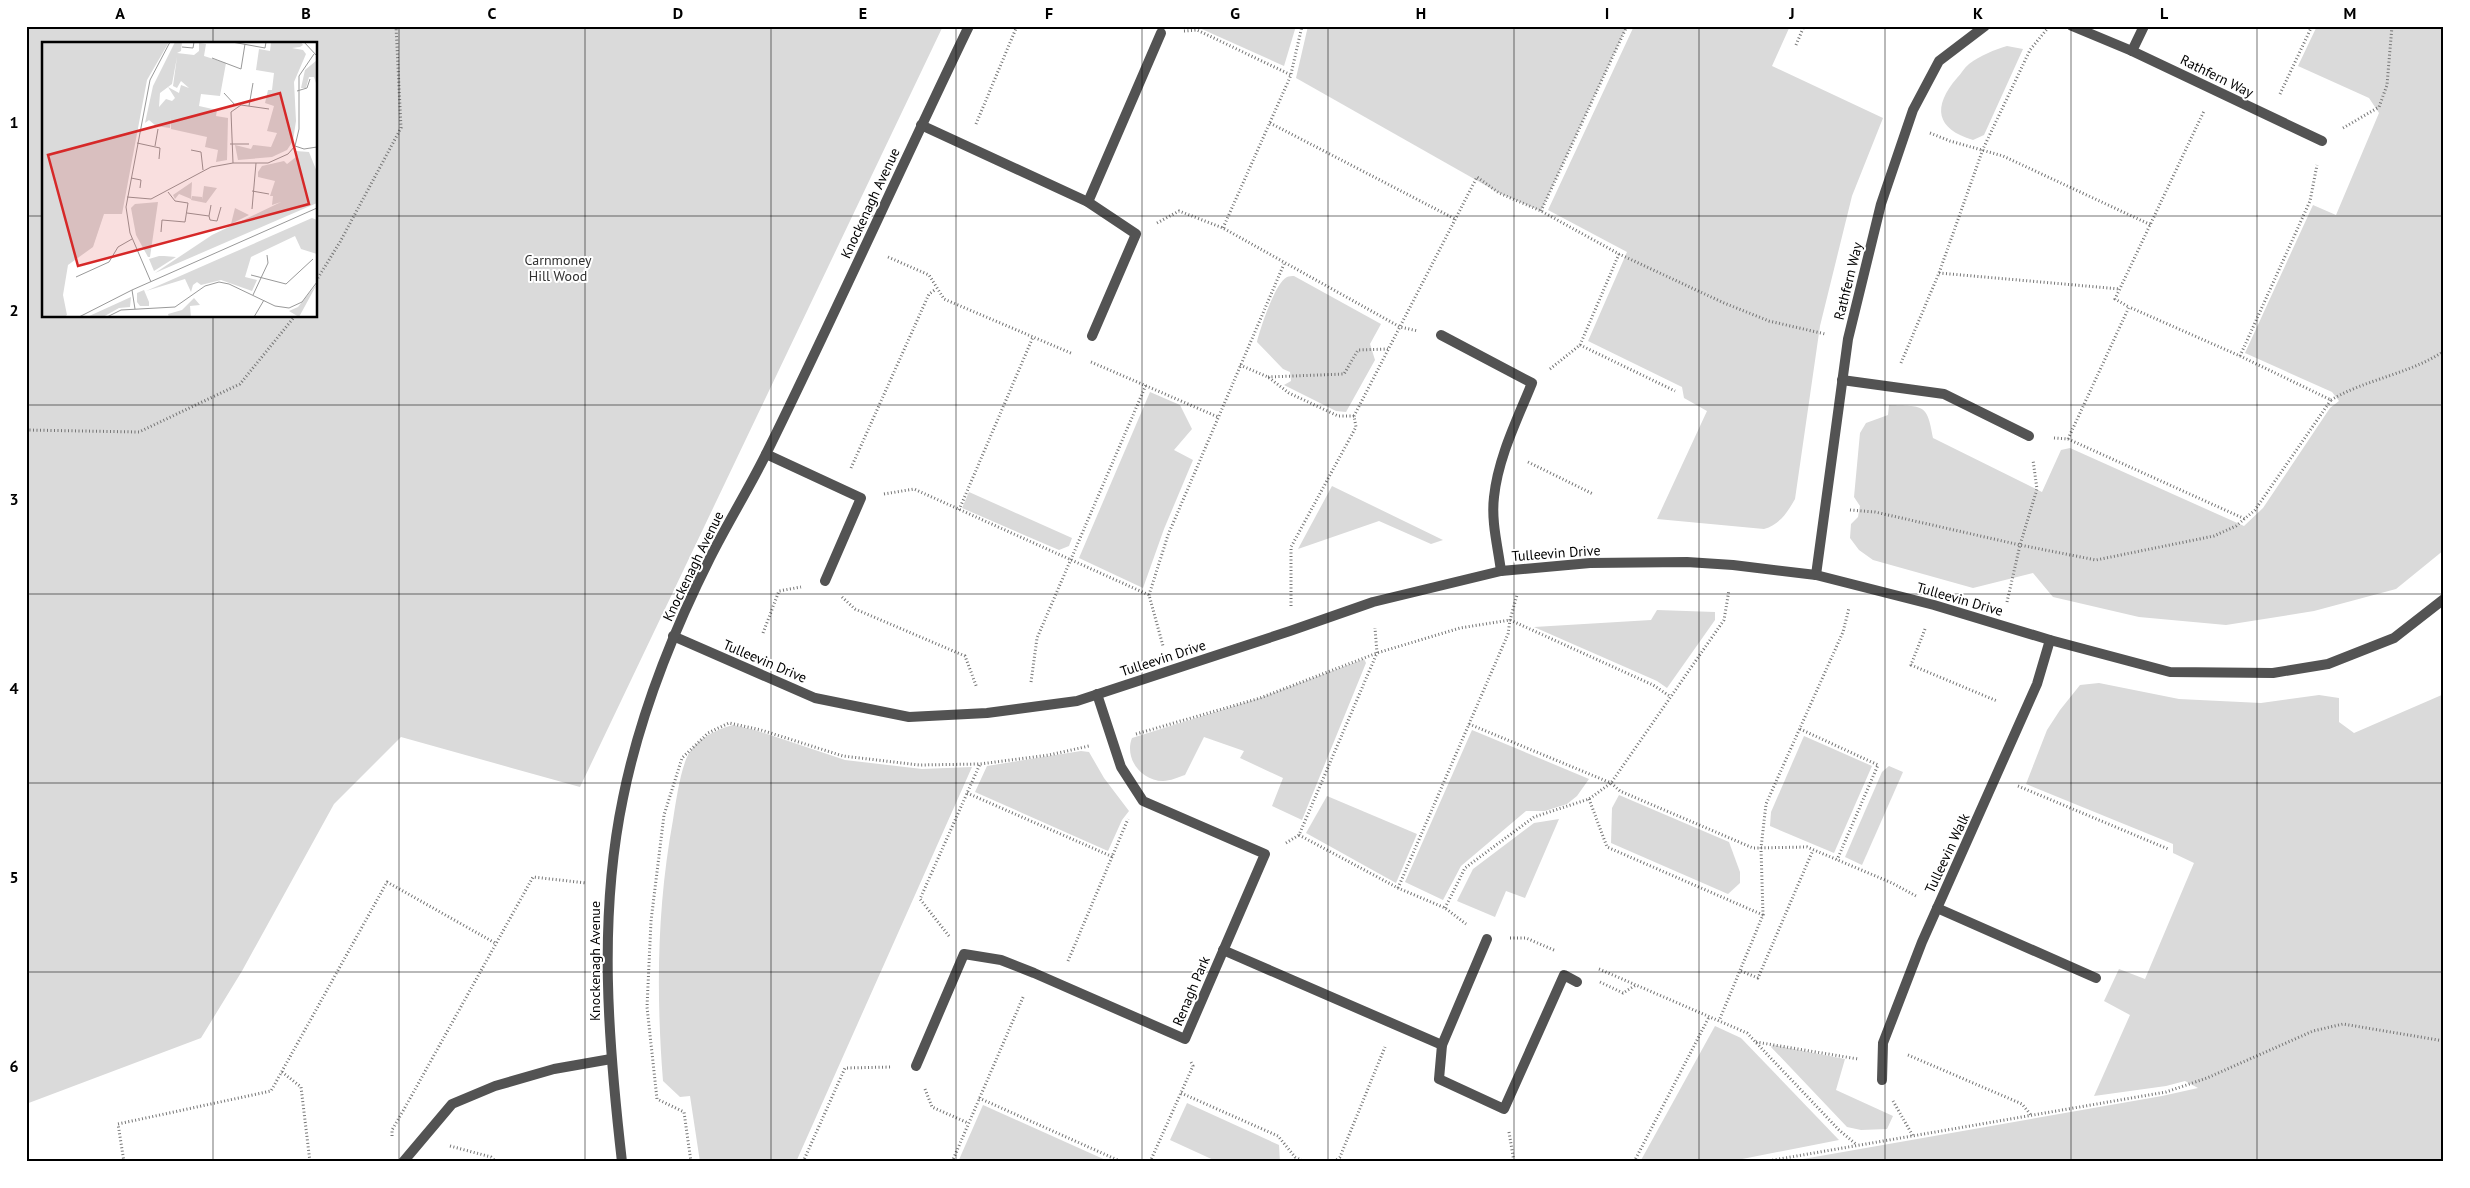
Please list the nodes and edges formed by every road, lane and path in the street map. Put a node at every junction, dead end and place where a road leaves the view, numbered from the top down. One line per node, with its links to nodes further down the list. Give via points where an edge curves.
1 (396, 26): 35 (path, via 401,128)
2 (969, 26): 21 (street, Knockenagh Avenue)
3 (1017, 26): 23 (path)
4 (1302, 26): 16 (path)
5 (1627, 26): 26 (path)
6 (1804, 26): 14 (path)
7 (1985, 26): 20 (street, Rathfern Way, via 1939,61)
8 (2049, 26): 24 (path, via 2030,50)
9 (2072, 26): 15 (street, Rathfern Way)
10 (2144, 26): 15 (street)
11 (2312, 26): 18 (path)
12 (2392, 26): 22 (path, via 2387,85 2379,107)
13 (1160, 33): 16 (path, via 1197,30); 25 (street)
14 (1796, 45)
15 (2132, 50): 17 (street, Rathfern Way)
16 (1291, 75): 19 (path)
17 (2214, 90): 18 (street, Rathfern Way); 28 (path)
18 (2270, 116): 22 (street, Rathfern Way)
19 (1270, 123): 27 (path); 29 (path)
20 (1909, 124): 24 (path, via 1950,141); 51 (street, Rathfern Way, via 1881,204 1848,339)
21 (921, 125): 23 (street); 31 (street, Knockenagh Avenue)
22 (2322, 140): 47 (path, via 2310,201)
23 (966, 146): 25 (street)
24 (1984, 149): 28 (path); 34 (path)
25 (1088, 202): 30 (street)
26 (1541, 211)
27 (1455, 219)
28 (2150, 224): 37 (path)
29 (1223, 228): 30 (path, via 1179,211); 33 (path)
30 (1136, 234): 41 (street)
31 (864, 247): 36 (path, via 929,275); 63 (street, Knockenagh Avenue)
32 (1619, 254): 43 (path)
33 (1284, 264): 40 (path, via 1400,327); 49 (path)
34 (1939, 273): 37 (path); 54 (path)
35 (318, 279)
36 (936, 289): 42 (path, via 944,299); 64 (path, via 929,294)
37 (2120, 289): 38 (path, via 2115,299)
38 (2129, 307): 47 (path); 61 (path)
39 (293, 318): 59 (path, via 240,384 139,432)
40 (1440, 335): 52 (street)
41 (1092, 336)
42 (1033, 337): 46 (path); 68 (path)
43 (1580, 344): 52 (path); 55 (path)
44 (1388, 349): 50 (path, via 1358,350 1344,374)
45 (2444, 350): 56 (path, via 2413,367 2347,390)
46 (1075, 355)
47 (2240, 356): 56 (path)
48 (1082, 358): 53 (path)
49 (1240, 365): 50 (path); 58 (path)
50 (1268, 377): 57 (path, via 1289,393 1338,416)
51 (1842, 380): 54 (street); 67 (street, Rathfern Way)
52 (1532, 383): 62 (street)
53 (1146, 386): 58 (path); 71 (path)
54 (1891, 387): 60 (street, via 1944,394)
55 (1675, 391)
56 (2330, 400): 69 (path)
57 (1354, 416)
58 (1218, 417): 78 (path, via 1168,535)
59 (26, 430)
60 (2029, 436): 61 (path); 70 (path, via 2037,489)
61 (2068, 440): 69 (path)
62 (1504, 451): 65 (path); 74 (street, via 1494,498)
63 (766, 454): 64 (street); 85 (street, Knockenagh Avenue, via 710,558)
64 (842, 489): 66 (street)
65 (1593, 494)
66 (861, 498): 68 (path, via 914,489); 76 (street)
67 (1825, 508): 70 (path, via 1875,512); 75 (street, Rathfern Way)
68 (959, 510): 71 (path)
69 (2246, 520): 70 (path, via 2214,536 2096,560)
70 (2020, 545): 83 (path)
71 (1071, 560): 78 (path); 92 (path, via 1037,638)
72 (1734, 565): 73 (street, Tulleevin Drive, via 1590,563); 75 (street, Tulleevin Drive); 90 (path, via 1724,620)
73 (1526, 569): 74 (street, Tulleevin Drive); 82 (path)
74 (1502, 571): 80 (street, Tulleevin Drive)
75 (1816, 575): 77 (street, Tulleevin Drive)
76 (825, 581): 84 (path, via 779,591); 93 (path, via 855,609 965,656)
77 (1856, 584): 81 (street, Tulleevin Drive); 95 (path, via 1843,632)
78 (1148, 595): 88 (path)
79 (2444, 599): 86 (street, Tulleevin Drive, via 2394,638 2328,664 2273,673 2170,672)
80 (1372, 602): 87 (path); 88 (street, Tulleevin Drive)
81 (1934, 605): 83 (street, Tulleevin Drive); 91 (path, via 1911,665)
82 (1510, 620): 87 (path, via 1460,628); 90 (path, via 1653,685); 94 (path, via 1508,634)
83 (2002, 626): 86 (street, Tulleevin Drive)
84 (763, 633)
85 (674, 636): 93 (street, Tulleevin Drive, via 815,698 909,716); 109 (street, Knockenagh Avenue, via 640,727 622,800)
86 (2050, 640): 98 (street, Tulleevin Walk, via 2037,684)
87 (1377, 653): 96 (path, via 1260,698); 106 (path, via 1299,835)
88 (1170, 670): 89 (street, Tulleevin Drive)
89 (1097, 694): 92 (street, Tulleevin Drive, via 1077,701); 96 (street)
90 (1671, 697): 99 (path)
91 (1997, 701)
92 (1028, 707): 93 (street, Tulleevin Drive)
93 (987, 713)
94 (1469, 724): 99 (path); 110 (path)
95 (1800, 729): 103 (path, via 1766,804); 108 (path, via 1878,765)
96 (1112, 740): 97 (path, via 1049,755); 102 (street, via 1121,767)
97 (980, 764): 100 (path); 150 (path, via 919,766 843,756 729,723 708,732 682,758 664,816 651,921 647,1007 657,1099 684,1112)
98 (1997, 777): 104 (path); 112 (street, Tulleevin Walk)
99 (1611, 783): 101 (path); 103 (path, via 1620,791 1753,848)
100 (967, 793): 107 (path); 117 (path, via 920,899)
101 (1589, 799): 111 (path, via 1534,817 1465,868); 113 (path, via 1607,847)
102 (1143, 801): 106 (street); 107 (path, via 1127,819)
103 (1761, 848): 105 (path, via 1808,847); 113 (path)
104 (2168, 849)
105 (1814, 850): 108 (path); 118 (path, via 1758,978)
106 (1265, 854): 116 (street, Renagh Park)
107 (1113, 857): 122 (path)
108 (1837, 860): 112 (path, via 1892,883)
109 (609, 886): 115 (path, via 533,877); 132 (street, Knockenagh Avenue, via 607,999)
110 (1398, 888)
111 (1445, 908)
112 (1937, 908): 120 (street); 130 (street, Tulleevin Walk)
113 (1763, 915): 118 (path)
114 (1487, 939): 131 (street)
115 (495, 943): 135 (path, via 387,882); 140 (path)
116 (1223, 950): 126 (street); 127 (street, Renagh Park)
117 (964, 954): 119 (street, Renagh Park, via 1001,960); 134 (street)
118 (1741, 971): 125 (path)
119 (1034, 973): 122 (street, Renagh Park); 138 (path)
120 (2096, 978)
121 (1577, 982): 123 (path, via 1599,982 1623,993); 131 (street, via 1564,975 1504,1109 1439,1079)
122 (1058, 983): 127 (street, Renagh Park)
123 (1636, 985)
124 (1709, 1017): 157 (path)
125 (1719, 1021)
126 (1395, 1025): 131 (street); 156 (path, via 1340,1157)
127 (1185, 1038): 137 (path, via 1192,1066)
128 (2444, 1041): 139 (path, via 2343,1024 2313,1030 2207,1078 2166,1092)
129 (1755, 1042): 133 (path, via 1846,1058)
130 (1883, 1043): 133 (street, Tulleevin Walk); 139 (path, via 2022,1104)
131 (1442, 1045)
132 (610, 1059): 143 (street, via 554,1069 495,1086 452,1104); 149 (street, Knockenagh Avenue)
133 (1883, 1060): 136 (street, Tulleevin Walk)
134 (916, 1066): 141 (path, via 932,1106); 151 (path, via 846,1068)
135 (282, 1072): 145 (path, via 271,1091 118,1124); 146 (path, via 301,1087)
136 (1882, 1080): 142 (path)
137 (1181, 1093): 144 (path, via 1278,1136); 154 (path)
138 (979, 1098): 141 (path); 153 (path)
139 (2031, 1115): 142 (path)
140 (397, 1121)
141 (968, 1123): 152 (path)
142 (1912, 1136): 158 (path)
143 (425, 1138): 147 (street); 148 (path, via 490,1157)
144 (1294, 1160): 155 (path)
145 (124, 1162)
146 (310, 1162)
147 (403, 1162)
148 (496, 1162)
149 (622, 1162)
150 (692, 1162)
151 (803, 1162)
152 (952, 1162)
153 (1122, 1162)
154 (1150, 1162)
155 (1305, 1162)
156 (1334, 1162)
157 (1634, 1162)
158 (1762, 1162)

